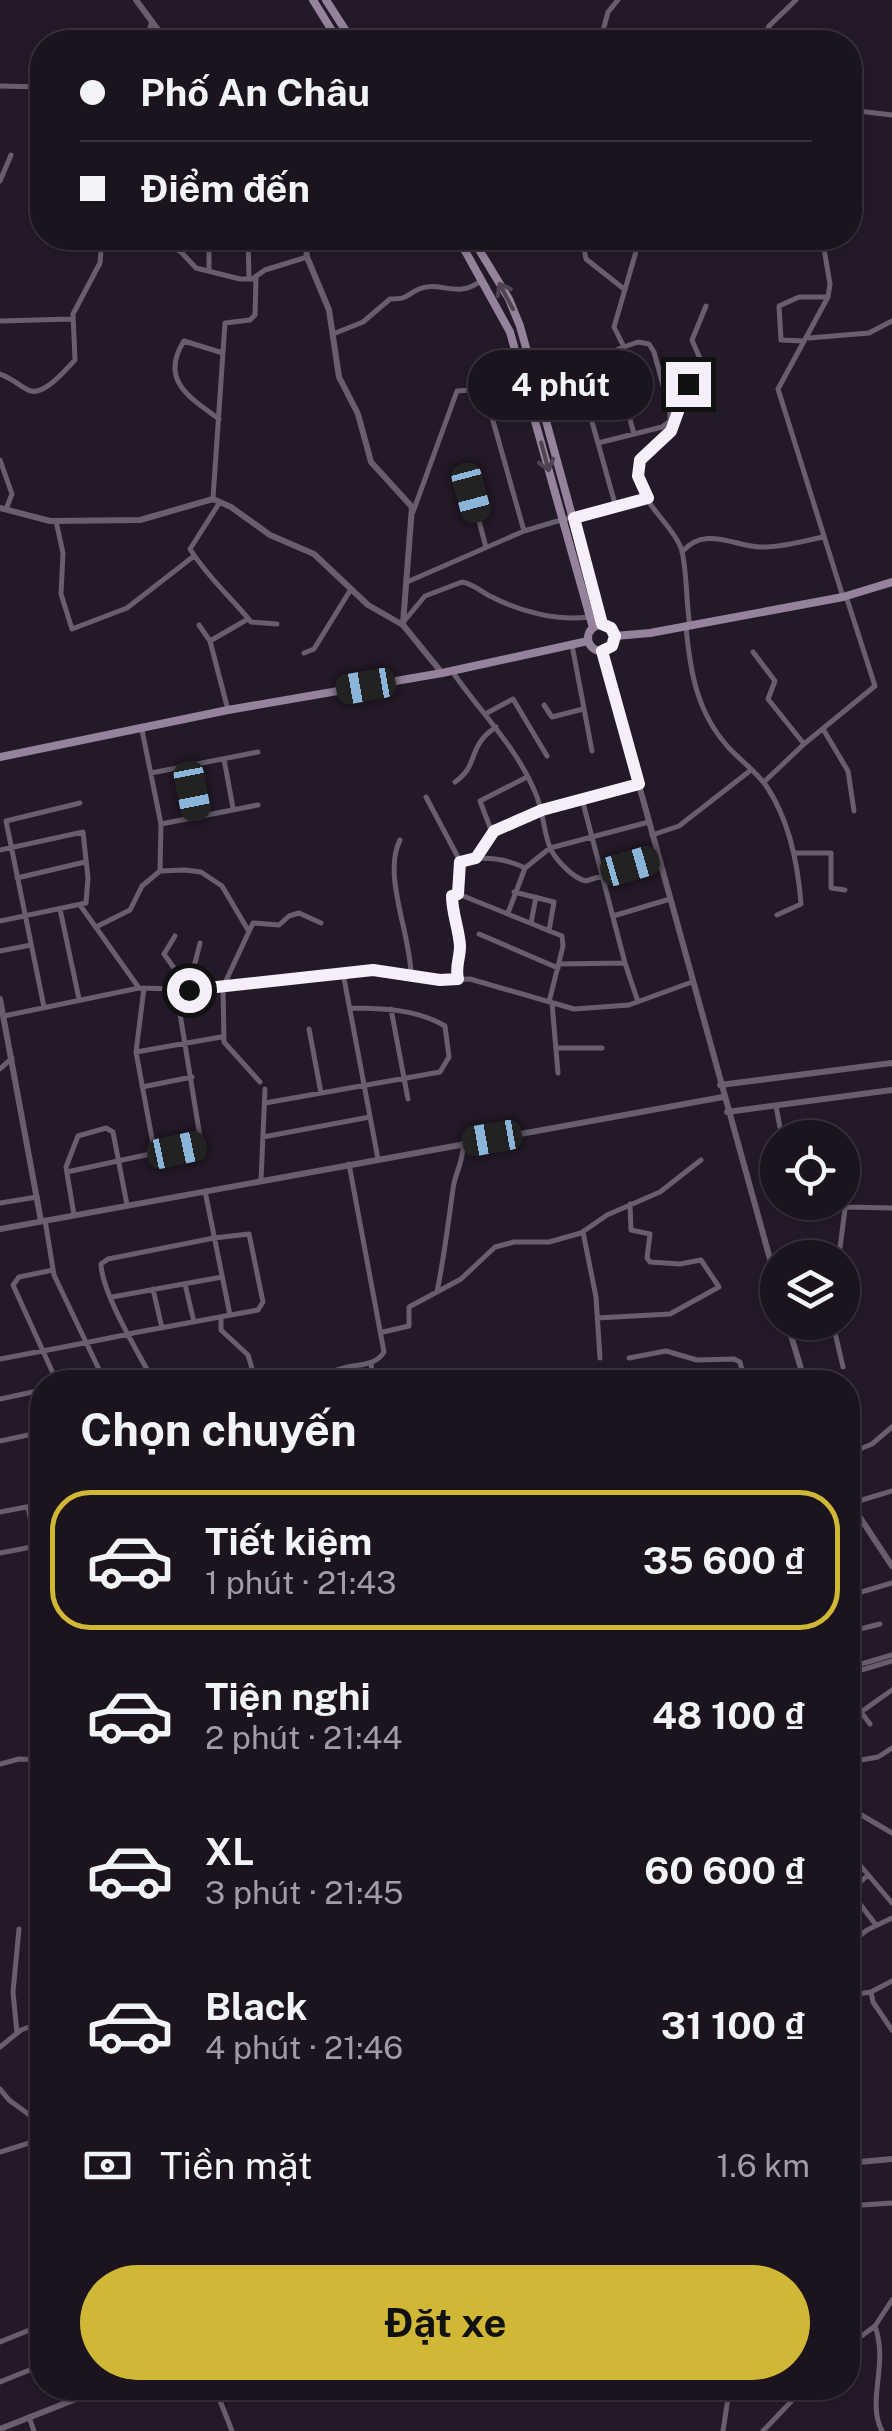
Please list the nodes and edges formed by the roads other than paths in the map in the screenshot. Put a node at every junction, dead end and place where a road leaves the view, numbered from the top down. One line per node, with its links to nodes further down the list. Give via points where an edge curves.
1 (136, 0): 6 (street)
2 (313, 0): 9 (main road)
3 (326, 0): 10 (main road)
4 (618, 0): 11 (street)
5 (796, 0): 12 (street)
6 (152, 21): 7 (street); 8 (street)
7 (149, 30)
8 (158, 30)
9 (332, 30)
10 (345, 30)
11 (603, 30)
12 (767, 30)
13 (0, 86): 14 (street)
14 (30, 87)
15 (862, 111): 16 (street)
16 (892, 115)
17 (11, 155): 18 (street)
18 (0, 182)
19 (101, 250): 38 (street)
20 (178, 250): 32 (street, via 194,267)
21 (209, 250): 32 (street)
22 (249, 250): 33 (street)
23 (307, 250): 29 (street)
24 (465, 250): 31 (main road)
25 (479, 250): 30 (main road)
26 (584, 250): 35 (street, via 586,259)
27 (636, 250): 35 (street)
28 (824, 250): 36 (street)
29 (308, 258): 33 (street); 41 (street)
30 (485, 259): 31 (main road); 45 (main road, one-way to 30, via 514,312)
31 (474, 265): 34 (main road)
32 (209, 271): 33 (street)
33 (252, 278): 44 (street, via 255,315 226,322)
34 (483, 280): 41 (street, via 466,290 423,288 406,300 390,299 363,322); 46 (main road)
35 (624, 289): 43 (street, via 614,328)
36 (828, 297): 42 (street); 42 (street, via 799,297 778,306 781,340)
37 (706, 306): 55 (street, via 692,340 702,371 688,384 671,431 640,460 638,476)
38 (72, 319): 39 (street); 47 (street, via 77,356 50,383 30,391)
39 (0, 321)
40 (892, 321): 42 (street, via 869,333)
41 (333, 334): 59 (street, via 339,377 371,462)
42 (805, 340): 64 (street, via 778,389)
43 (624, 347): 51 (street, via 613,357); 51 (street, via 649,344 670,411 662,428)
44 (223, 353): 50 (street); 50 (street, via 184,341 173,366 190,398)
45 (532, 370): 46 (street); 60 (main road)
46 (522, 372): 48 (street); 62 (main road, one-way to 62)
47 (0, 374)
48 (484, 389): 59 (street, via 457,390); 63 (street)
49 (584, 393): 52 (street)
50 (219, 419): 56 (street)
51 (634, 434): 52 (street)
52 (598, 442): 57 (street)
53 (0, 460): 58 (street, via 12,494)
54 (464, 466): 65 (street)
55 (648, 498): 57 (street); 66 (street)
56 (216, 500): 61 (street, via 150,519); 67 (street, via 207,527 190,545); 70 (street, via 270,536 314,554)
57 (613, 506): 60 (street)
58 (3, 508): 61 (street)
59 (413, 512): 68 (street)
60 (574, 518): 62 (street); 76 (main road)
61 (56, 520): 67 (street, via 61,594 72,629 126,608)
62 (562, 520): 63 (street); 72 (main road)
63 (524, 530): 65 (street)
64 (824, 537): 66 (street, via 755,547 712,537); 71 (street)
65 (486, 547): 68 (street)
66 (682, 552): 78 (street)
67 (194, 556): 73 (street)
68 (406, 582): 75 (street)
69 (892, 582): 71 (main road)
70 (351, 589): 75 (street); 86 (street, via 314,649)
71 (845, 596): 78 (main road); 93 (street, via 875,686)
72 (589, 617): 75 (street, via 531,612 462,582 425,596); 79 (main road)
73 (248, 619): 74 (street); 81 (street)
74 (277, 624)
75 (403, 624): 87 (street)
76 (602, 624): 79 (main road); 80 (main road)
77 (198, 625): 81 (street)
78 (688, 626): 80 (main road); 102 (street, via 690,673 706,712)
79 (592, 628): 82 (main road)
80 (615, 636): 84 (main road)
81 (210, 641): 90 (street)
82 (588, 641): 83 (main road); 84 (main road)
83 (572, 645): 87 (main road); 89 (street)
84 (602, 651): 107 (street)
85 (753, 652): 95 (street, via 775,681 768,699)
86 (304, 653)
87 (447, 672): 90 (main road); 91 (street)
88 (544, 705): 89 (street, via 552,717)
89 (584, 709): 96 (street)
90 (228, 710): 94 (main road)
91 (486, 713): 92 (street); 98 (street, via 513,698)
92 (496, 726): 104 (street); 105 (street, via 478,740 467,773)
93 (824, 729): 95 (street); 114 (street, via 848,771)
94 (142, 730): 99 (main road); 103 (street)
95 (804, 744): 106 (street)
96 (592, 751)
97 (258, 752): 100 (street)
98 (547, 756)
99 (0, 758)
100 (224, 759): 101 (street); 112 (street)
101 (187, 766): 103 (street); 115 (street)
102 (751, 770): 106 (street); 119 (street, via 679,826)
103 (151, 773): 117 (street)
104 (527, 777): 113 (street); 118 (street, via 480,801)
105 (455, 782)
106 (764, 782): 125 (street)
107 (639, 784): 109 (street); 116 (street)
108 (426, 797): 129 (street)
109 (582, 799): 113 (street); 120 (street)
110 (80, 803): 122 (street, via 8,820)
111 (258, 805): 112 (street)
112 (234, 808): 115 (street)
113 (542, 810): 118 (street); 123 (street)
114 (854, 810)
115 (197, 816): 117 (street)
116 (649, 822): 119 (street); 120 (street)
117 (161, 824): 131 (street)
118 (494, 831): 126 (street)
119 (652, 835): 127 (street)
120 (592, 838): 123 (street); 132 (street)
121 (400, 840): 159 (street, via 395,877)
122 (11, 848): 124 (street); 128 (street, via 83,832); 133 (street)
123 (550, 848): 130 (street); 132 (street, via 582,881)
124 (0, 850)
125 (796, 853): 134 (street, via 831,853 831,888); 144 (street, via 801,904)
126 (476, 858): 129 (street); 130 (street)
127 (658, 858): 132 (street); 138 (street)
128 (86, 862): 133 (street); 139 (street, via 86,904)
129 (460, 862): 136 (street)
130 (525, 868): 135 (street)
131 (160, 871): 148 (street, via 142,886 130,910); 149 (street, via 212,878)
132 (601, 874): 143 (street)
133 (17, 878): 142 (street)
134 (845, 890)
135 (514, 892): 137 (street); 141 (street)
136 (458, 894): 141 (street); 161 (street, via 452,896)
137 (536, 897): 147 (street); 150 (street, via 555,904)
138 (670, 899): 143 (street); 162 (street)
139 (80, 904): 140 (street); 148 (street)
140 (60, 909): 142 (street); 168 (street)
141 (508, 914): 147 (street)
142 (25, 916): 145 (street); 154 (street)
143 (613, 916): 156 (street)
144 (778, 916)
145 (0, 921)
146 (321, 923): 149 (street, via 299,913 279,926 254,923)
147 (531, 924): 150 (street)
148 (96, 927): 164 (street)
149 (248, 931): 163 (street)
150 (549, 931): 157 (street, via 564,938)
151 (479, 934): 157 (street)
152 (176, 936): 160 (street, via 164,954)
153 (200, 943): 160 (street)
154 (31, 945): 155 (street); 171 (street)
155 (0, 951)
156 (625, 963): 157 (street); 169 (street)
157 (558, 966): 170 (street)
158 (343, 973): 159 (street); 163 (street); 172 (street)
159 (411, 975): 161 (street)
160 (182, 977): 166 (street)
161 (458, 979): 170 (street)
162 (692, 982): 169 (street); 188 (street)
163 (223, 987): 166 (street); 176 (street)
164 (141, 988): 165 (street); 168 (street); 180 (street)
165 (176, 989): 166 (street); 177 (street)
166 (189, 990)
167 (0, 999): 174 (street)
168 (79, 1000): 171 (street)
169 (638, 1002): 170 (street, via 582,1009)
170 (550, 1003): 178 (street)
171 (44, 1007): 174 (street)
172 (350, 1008): 173 (street); 190 (street)
173 (391, 1009): 186 (street); 186 (street, via 445,1026 449,1057 440,1072)
174 (4, 1016): 181 (street)
175 (309, 1029): 193 (street)
176 (222, 1036): 177 (street); 187 (street)
177 (186, 1043): 180 (street); 185 (street)
178 (556, 1048): 179 (street); 184 (street)
179 (602, 1048)
180 (136, 1052): 189 (street)
181 (12, 1058): 183 (street); 211 (street)
182 (892, 1063): 188 (street)
183 (0, 1069)
184 (558, 1074)
185 (192, 1077): 189 (street); 203 (street, via 201,1143)
186 (404, 1078): 190 (street); 195 (street)
187 (260, 1082)
188 (720, 1085): 194 (street)
189 (142, 1086): 203 (street)
190 (364, 1086): 193 (street); 199 (street)
191 (266, 1089): 196 (street)
192 (892, 1090): 197 (street)
193 (321, 1093): 196 (street)
194 (723, 1097): 198 (street); 202 (street)
195 (408, 1099)
196 (265, 1104): 201 (street)
197 (776, 1106): 198 (street); 200 (street)
198 (727, 1112): 222 (street)
199 (370, 1117): 201 (street); 204 (street)
200 (779, 1120)
201 (263, 1137): 209 (street)
202 (463, 1144): 204 (street); 227 (street)
203 (155, 1155): 206 (street)
204 (378, 1159): 207 (street)
205 (701, 1160): 213 (street, via 660,1192)
206 (118, 1162): 208 (street); 208 (street, via 112,1129 85,1132 76,1138); 214 (street)
207 (349, 1164): 209 (street); 234 (street)
208 (67, 1172): 217 (street)
209 (260, 1180): 210 (street)
210 (205, 1191): 214 (street); 221 (street)
211 (38, 1197): 212 (street); 218 (street)
212 (0, 1203)
213 (630, 1204): 220 (street); 231 (street, via 631,1230 650,1234 650,1262 701,1260 719,1285 670,1314)
214 (127, 1205): 217 (street)
215 (860, 1208): 216 (street)
216 (892, 1208)
217 (74, 1215): 218 (street)
218 (43, 1221): 219 (street); 223 (street)
219 (0, 1229)
220 (584, 1232): 227 (street, via 495,1247); 231 (street)
221 (214, 1238): 224 (street); 228 (street, via 104,1261 101,1272); 229 (street, via 252,1238 262,1306)
222 (764, 1240)
223 (53, 1270): 238 (street); 239 (street, via 19,1277 13,1286)
224 (222, 1277): 225 (street); 229 (street)
225 (185, 1284): 226 (street); 232 (street)
226 (152, 1290): 228 (street); 233 (street)
227 (437, 1293): 234 (street, via 410,1307 409,1326)
228 (112, 1297): 235 (street)
229 (230, 1316): 230 (street)
230 (221, 1317): 232 (street); 248 (street, via 221,1330 248,1355)
231 (597, 1318): 240 (street)
232 (194, 1322): 233 (street)
233 (162, 1328): 235 (street)
234 (383, 1332): 243 (street, via 383,1356)
235 (129, 1334): 238 (street); 247 (street)
236 (792, 1340): 252 (street)
237 (837, 1340): 244 (street)
238 (85, 1343): 239 (street); 246 (street)
239 (41, 1351): 242 (street); 245 (street)
240 (600, 1358)
241 (629, 1358): 251 (street, via 666,1351 698,1360 734,1359)
242 (0, 1359)
243 (371, 1363): 249 (street); 250 (street)
244 (843, 1368)
245 (51, 1370)
246 (99, 1370)
247 (148, 1370)
248 (252, 1370)
249 (338, 1370)
250 (372, 1370)
251 (742, 1370)
252 (801, 1370)
253 (30, 1393): 254 (street)
254 (0, 1399)
255 (892, 1427): 258 (street)
256 (30, 1435): 257 (street)
257 (0, 1441)
258 (860, 1449)
259 (892, 1491): 260 (street)
260 (860, 1501)
261 (28, 1507): 262 (street); 263 (street)
262 (0, 1512)
263 (30, 1514)
264 (860, 1516): 267 (street)
265 (30, 1547): 266 (street)
266 (0, 1552)
267 (892, 1566)
268 (892, 1583): 269 (street)
269 (860, 1592)
270 (880, 1624): 271 (street)
271 (860, 1629)
272 (892, 1658): 273 (street)
273 (860, 1667)
274 (892, 1690): 275 (street, via 860,1712)
275 (870, 1724)
276 (892, 1748): 278 (street)
277 (30, 1759): 279 (street)
278 (860, 1759)
279 (0, 1764)
280 (860, 1814): 281 (street)
281 (892, 1833)
282 (860, 1865): 283 (street)
283 (868, 1875): 284 (street); 285 (street)
284 (860, 1882)
285 (892, 1903)
286 (860, 1904): 288 (street)
287 (892, 1918): 288 (street)
288 (876, 1926): 290 (street)
289 (18, 1928): 296 (street)
290 (860, 1936)
291 (892, 1981): 292 (street)
292 (871, 1992): 293 (street); 295 (street)
293 (860, 1993)
294 (30, 2028): 296 (street)
295 (892, 2030)
296 (17, 2034): 297 (street)
297 (0, 2047)
298 (0, 2089): 299 (street)
299 (30, 2115)
300 (30, 2143): 301 (street)
301 (0, 2152)
302 (892, 2159): 303 (street)
303 (860, 2162)
304 (892, 2203): 305 (street)
305 (860, 2205)
306 (891, 2305): 307 (street)
307 (875, 2326): 309 (street); 323 (street, via 882,2357 875,2415)
308 (30, 2331): 310 (street)
309 (860, 2337)
310 (0, 2342)
311 (30, 2370): 312 (street)
312 (0, 2382)
313 (73, 2400): 317 (street)
314 (220, 2400): 320 (street)
315 (728, 2400): 321 (street)
316 (793, 2400): 322 (street)
317 (29, 2417): 318 (street); 319 (street)
318 (1, 2425)
319 (34, 2431)
320 (232, 2431)
321 (723, 2431)
322 (763, 2431)
323 (882, 2431)

